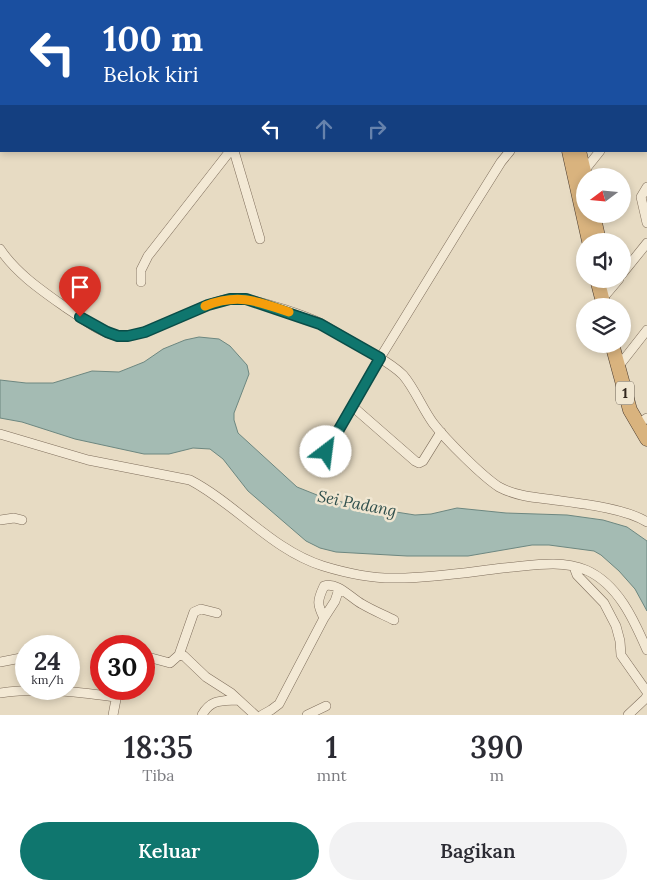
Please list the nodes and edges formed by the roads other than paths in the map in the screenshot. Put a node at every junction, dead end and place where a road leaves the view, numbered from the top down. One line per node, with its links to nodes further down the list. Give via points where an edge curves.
1 (231, 152): 16 (street, via 148,256 140,270)
2 (232, 152): 12 (street)
3 (509, 152): 20 (street)
4 (569, 152): 11 (highway)
5 (579, 152): 7 (highway)
6 (599, 152): 8 (street)
7 (583, 168)
8 (589, 168)
9 (647, 187): 10 (street, via 641,197)
10 (647, 223)
11 (587, 233)
12 (260, 239)
13 (647, 243): 15 (street)
14 (0, 249): 20 (street, via 8,262 54,299 94,326 118,336 145,332 208,305 238,298 320,324)
15 (631, 263)
16 (141, 282)
17 (647, 330): 21 (street)
18 (616, 353): 21 (highway, 1)
19 (621, 353): 21 (highway, 1)
20 (380, 358): 22 (street); 24 (street, via 406,379)
21 (621, 363): 23 (highway, 1); 26 (highway, 1, via 630,410)
22 (352, 406): 24 (street, via 419,463); 27 (street)
23 (646, 421)
24 (441, 432): 30 (street, via 486,476 511,493 615,511)
25 (0, 434): 31 (street, via 88,460 190,480 305,559 345,571 396,578 535,565)
26 (647, 439)
27 (326, 452)
28 (0, 520): 29 (street)
29 (22, 520)
30 (647, 522)
31 (574, 567): 36 (street, via 592,574 610,587 623,604); 43 (street, via 577,575 604,603 616,626 621,655)
32 (339, 589): 34 (street); 34 (street, via 327,585 318,598); 35 (street)
33 (217, 613): 37 (street, via 201,609 194,612)
34 (324, 618): 50 (street, via 279,704)
35 (394, 620)
36 (647, 650)
37 (179, 655): 39 (street, via 170,663); 45 (street)
38 (15, 659): 40 (street)
39 (155, 659)
40 (0, 662)
41 (90, 691): 42 (street, via 22,690)
42 (0, 693)
43 (647, 694): 52 (street)
44 (116, 700): 47 (street)
45 (238, 700): 48 (street, via 212,703 206,706); 49 (street)
46 (326, 706): 51 (street)
47 (113, 715)
48 (202, 715)
49 (255, 715)
50 (262, 715)
51 (307, 715)
52 (628, 715)

